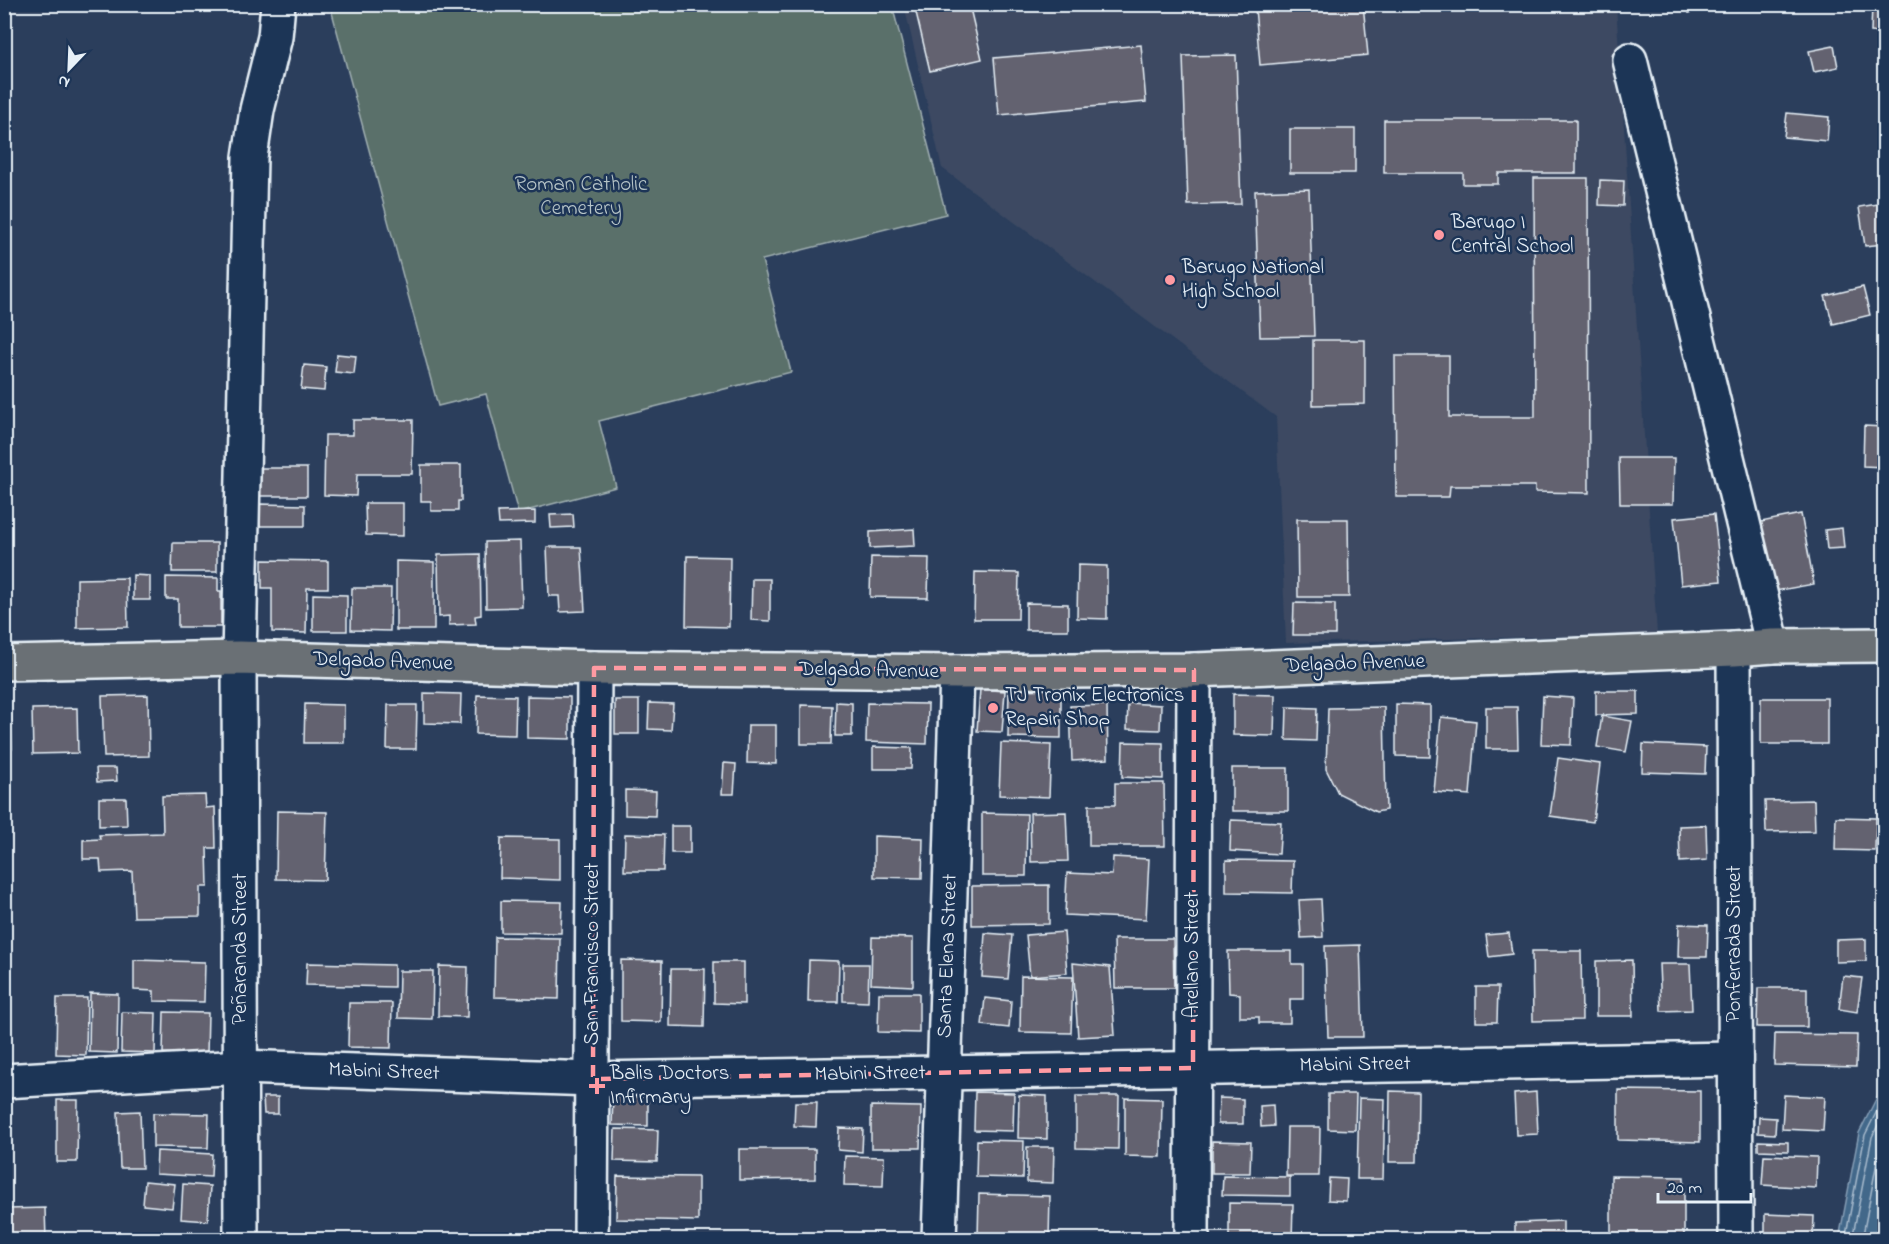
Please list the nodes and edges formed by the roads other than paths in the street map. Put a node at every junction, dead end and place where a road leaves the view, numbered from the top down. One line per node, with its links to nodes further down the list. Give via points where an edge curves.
1 (278, 4): 6 (street, Peñaranda Street, via 276,37 250,157)
2 (1630, 60): 3 (street)
3 (1773, 645): 4 (main road, Delgado Avenue); 5 (main road, Delgado Avenue)
4 (1884, 645)
5 (1734, 649): 9 (main road, Delgado Avenue); 11 (street, Ponferrada Street)
6 (239, 658): 7 (main road, Delgado Avenue); 8 (main road, Delgado Avenue); 12 (street, Peñaranda Street)
7 (4, 663)
8 (594, 668): 10 (main road, Delgado Avenue); 15 (street, San Francisco Street)
9 (1194, 670): 10 (main road, Delgado Avenue); 13 (street, Arellano Street)
10 (957, 672): 14 (street, Santa Elena Street)
11 (1735, 1059): 13 (street, Mabini Street); 21 (street, Ponferrada Street)
12 (242, 1067): 15 (street, Mabini Street); 16 (street, Mabini Street); 17 (street, Peñaranda Street)
13 (1193, 1068): 14 (street, Mabini Street); 20 (street, Arellano Street)
14 (944, 1073): 15 (street, Mabini Street); 19 (street, Santa Elena Street)
15 (592, 1079): 18 (street, San Francisco Street)
16 (4, 1081)
17 (242, 1239)
18 (591, 1239)
19 (939, 1239)
20 (1192, 1239)
21 (1736, 1239)

